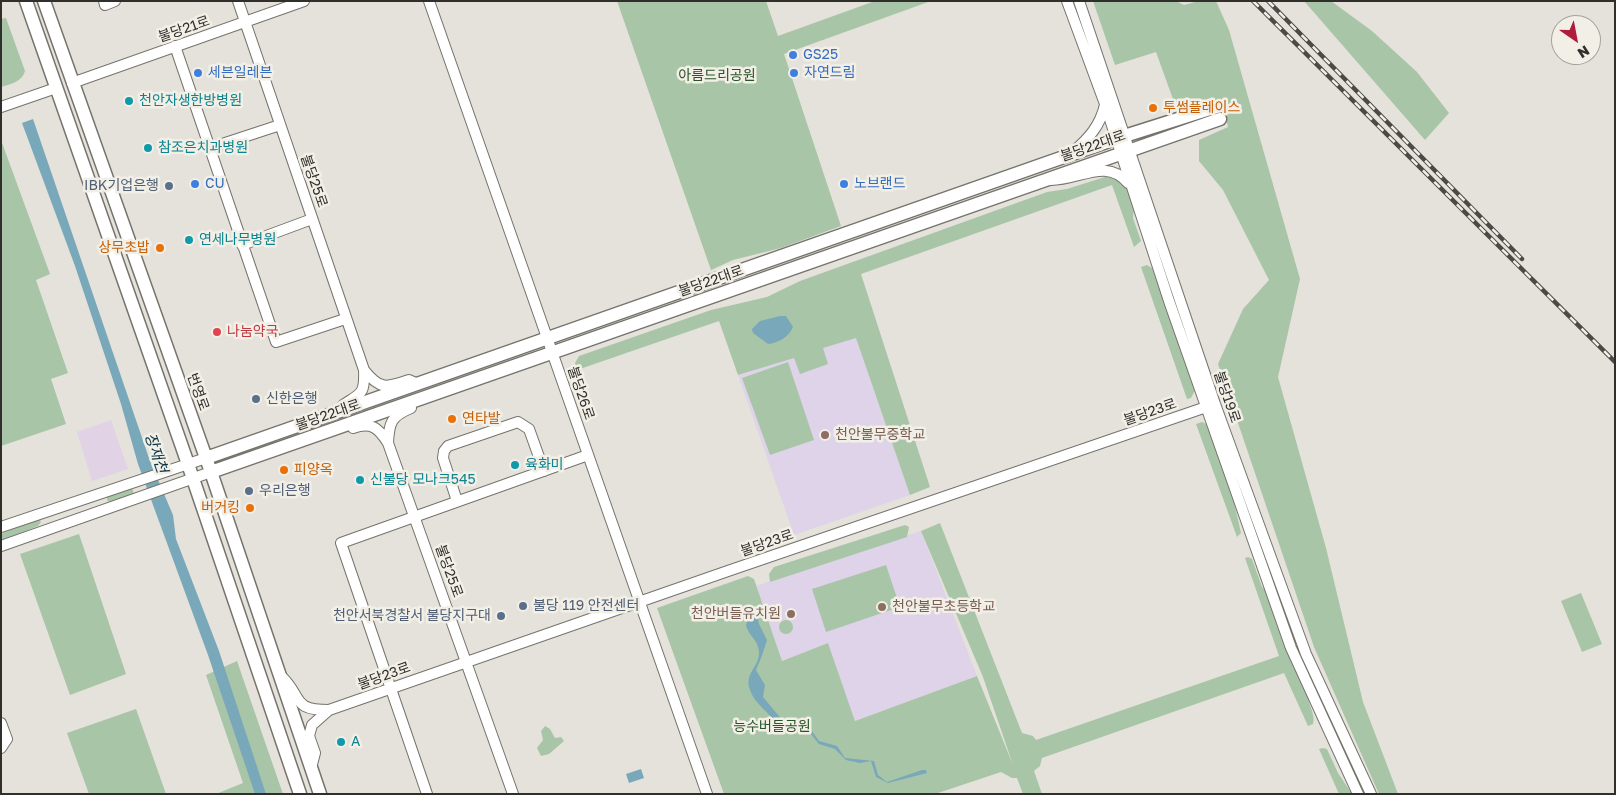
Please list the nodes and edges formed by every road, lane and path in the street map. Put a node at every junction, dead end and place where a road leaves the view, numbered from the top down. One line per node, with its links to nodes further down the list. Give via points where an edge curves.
1 (26, 1): 13 (main road)
2 (44, 1): 12 (main road, 번영로)
3 (104, 1): 4 (street, via 105,5)
4 (115, 1)
5 (238, 1): 10 (street, 불당25로)
6 (304, 1): 10 (street, 불당21로)
7 (429, 1): 26 (street, 불당26로)
8 (1068, 1): 14 (street, 불당19로)
9 (1079, 1): 17 (street, 불당19로)
10 (245, 22): 11 (street, 불당21로); 16 (street, 불당25로)
11 (175, 46): 12 (street, 불당21로); 18 (street)
12 (72, 82): 13 (main road); 36 (main road, 번영로)
13 (56, 88): 15 (street); 37 (main road)
14 (1105, 104): 17 (street, 불당19로); 20 (street, via 1092,136)
15 (1, 107)
16 (280, 124): 18 (street); 23 (street, 불당25로)
17 (1120, 137): 19 (street, 불당19로); 19 (main road, 불당22대로, via 1218,113); 20 (main road, 불당22대로)
18 (210, 148): 24 (street)
19 (1124, 151): 21 (main road, 불당22대로); 22 (street, 불당19로)
20 (1071, 155): 26 (main road, 불당22대로)
21 (1040, 181): 22 (street, via 1065,180 1110,169 1121,174); 27 (main road, 불당22대로)
22 (1136, 190): 31 (street, 불당19로)
23 (312, 219): 24 (street); 25 (street, 불당25로)
24 (242, 245): 25 (street, via 276,342)
25 (346, 319): 28 (street, 불당25로)
26 (548, 338): 27 (street, 불당26로); 29 (main road, 불당22대로)
27 (553, 352): 30 (main road, 불당22대로); 35 (street, 불당26로)
28 (364, 370): 29 (street, via 373,382 381,386 409,380); 32 (street, via 365,384 361,394 344,403)
29 (418, 384): 32 (main road, 불당22대로)
30 (424, 397): 33 (main road, 불당22대로); 34 (street, via 418,405 394,416)
31 (1210, 406): 47 (street, 불당23로); 60 (street, 불당19로, via 1291,648); 61 (street, 불당19로, via 1306,654)
32 (336, 412): 36 (main road, 불당22대로)
33 (341, 426): 34 (street, via 372,425); 39 (main road, 불당22대로)
34 (388, 443): 43 (street, 불당25로)
35 (588, 455): 38 (street); 47 (street, 불당26로)
36 (206, 458): 37 (street); 39 (main road, 번영로)
37 (188, 464): 40 (main road); 42 (street)
38 (544, 471): 41 (street); 41 (street, via 529,429 518,422 448,446 442,458)
39 (211, 472): 40 (street); 49 (main road, 번영로)
40 (193, 479): 45 (street); 55 (main road)
41 (457, 501): 43 (street)
42 (36, 515): 44 (street); 45 (street, via 43,518 40,526 20,535)
43 (415, 516): 48 (street, 불당25로); 50 (street, via 341,543)
44 (4, 528)
45 (14, 542): 46 (street)
46 (1, 546)
47 (640, 602): 48 (street, 불당23로); 59 (street, 불당26로)
48 (467, 661): 50 (street, 불당23로); 58 (street, 불당25로)
49 (279, 674): 51 (street, via 292,686 298,701 307,709); 54 (main road, 번영로)
50 (390, 688): 51 (street, 불당23로); 57 (street)
51 (329, 710): 54 (street, via 312,725 309,736 315,753)
52 (1, 723): 53 (street, via 7,739)
53 (1, 748)
54 (311, 768): 56 (main road, 번영로)
55 (300, 794)
56 (320, 794)
57 (426, 794)
58 (513, 794)
59 (707, 794)
60 (1358, 794)
61 (1371, 794)

